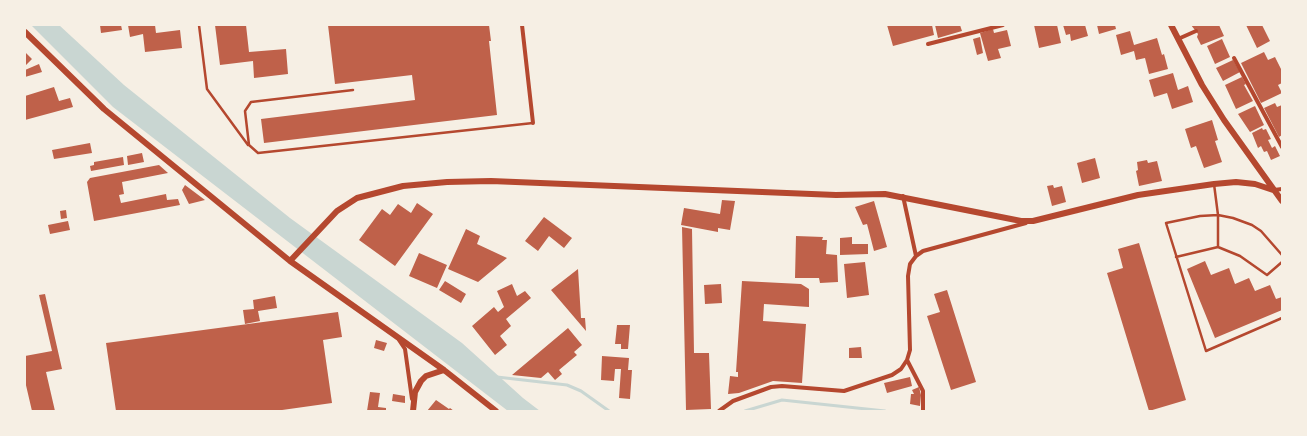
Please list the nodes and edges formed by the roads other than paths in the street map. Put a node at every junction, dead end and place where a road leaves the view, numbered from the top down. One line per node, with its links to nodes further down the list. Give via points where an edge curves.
1 (199, 25): 12 (lane, via 207,89)
2 (522, 25): 11 (street)
3 (1003, 25): 8 (street)
4 (1170, 25): 7 (street)
5 (1196, 31): 7 (street)
6 (25, 32): 25 (street, via 104,109)
7 (1178, 39): 16 (street, via 1224,120)
8 (928, 44)
9 (1234, 58): 13 (street)
10 (353, 90): 12 (lane, via 252,102 245,111)
11 (534, 123): 12 (lane, via 258,153)
12 (249, 145)
13 (1282, 147)
14 (1214, 184): 16 (street, via 1236,182 1255,184); 19 (lane); 20 (street, via 1138,195)
15 (1282, 189): 16 (street)
16 (1273, 190): 18 (street)
17 (903, 196): 20 (street); 23 (street); 25 (street, via 880,193 836,195 491,181 402,186 358,198 337,211)
18 (1282, 201)
19 (1218, 215): 21 (lane); 22 (lane, via 1252,225 1261,231); 24 (lane, via 1166,223)
20 (1033, 221): 23 (street, via 923,251)
21 (1218, 247): 24 (lane); 26 (lane, via 1240,256 1267,275)
22 (1282, 255)
23 (916, 256): 29 (street, via 910,264 908,276 910,350)
24 (1176, 257): 27 (lane, via 1206,351)
25 (290, 261): 28 (street)
26 (1281, 264)
27 (1282, 318)
28 (396, 336): 30 (street); 31 (street, via 405,349)
29 (907, 360): 32 (street, via 923,391); 35 (street, via 892,376 844,391 770,387 740,398)
30 (444, 370): 31 (street, via 426,376 421,381 415,392); 34 (street)
31 (413, 404): 33 (street)
32 (924, 409)
33 (413, 411)
34 (496, 411)
35 (719, 411)

